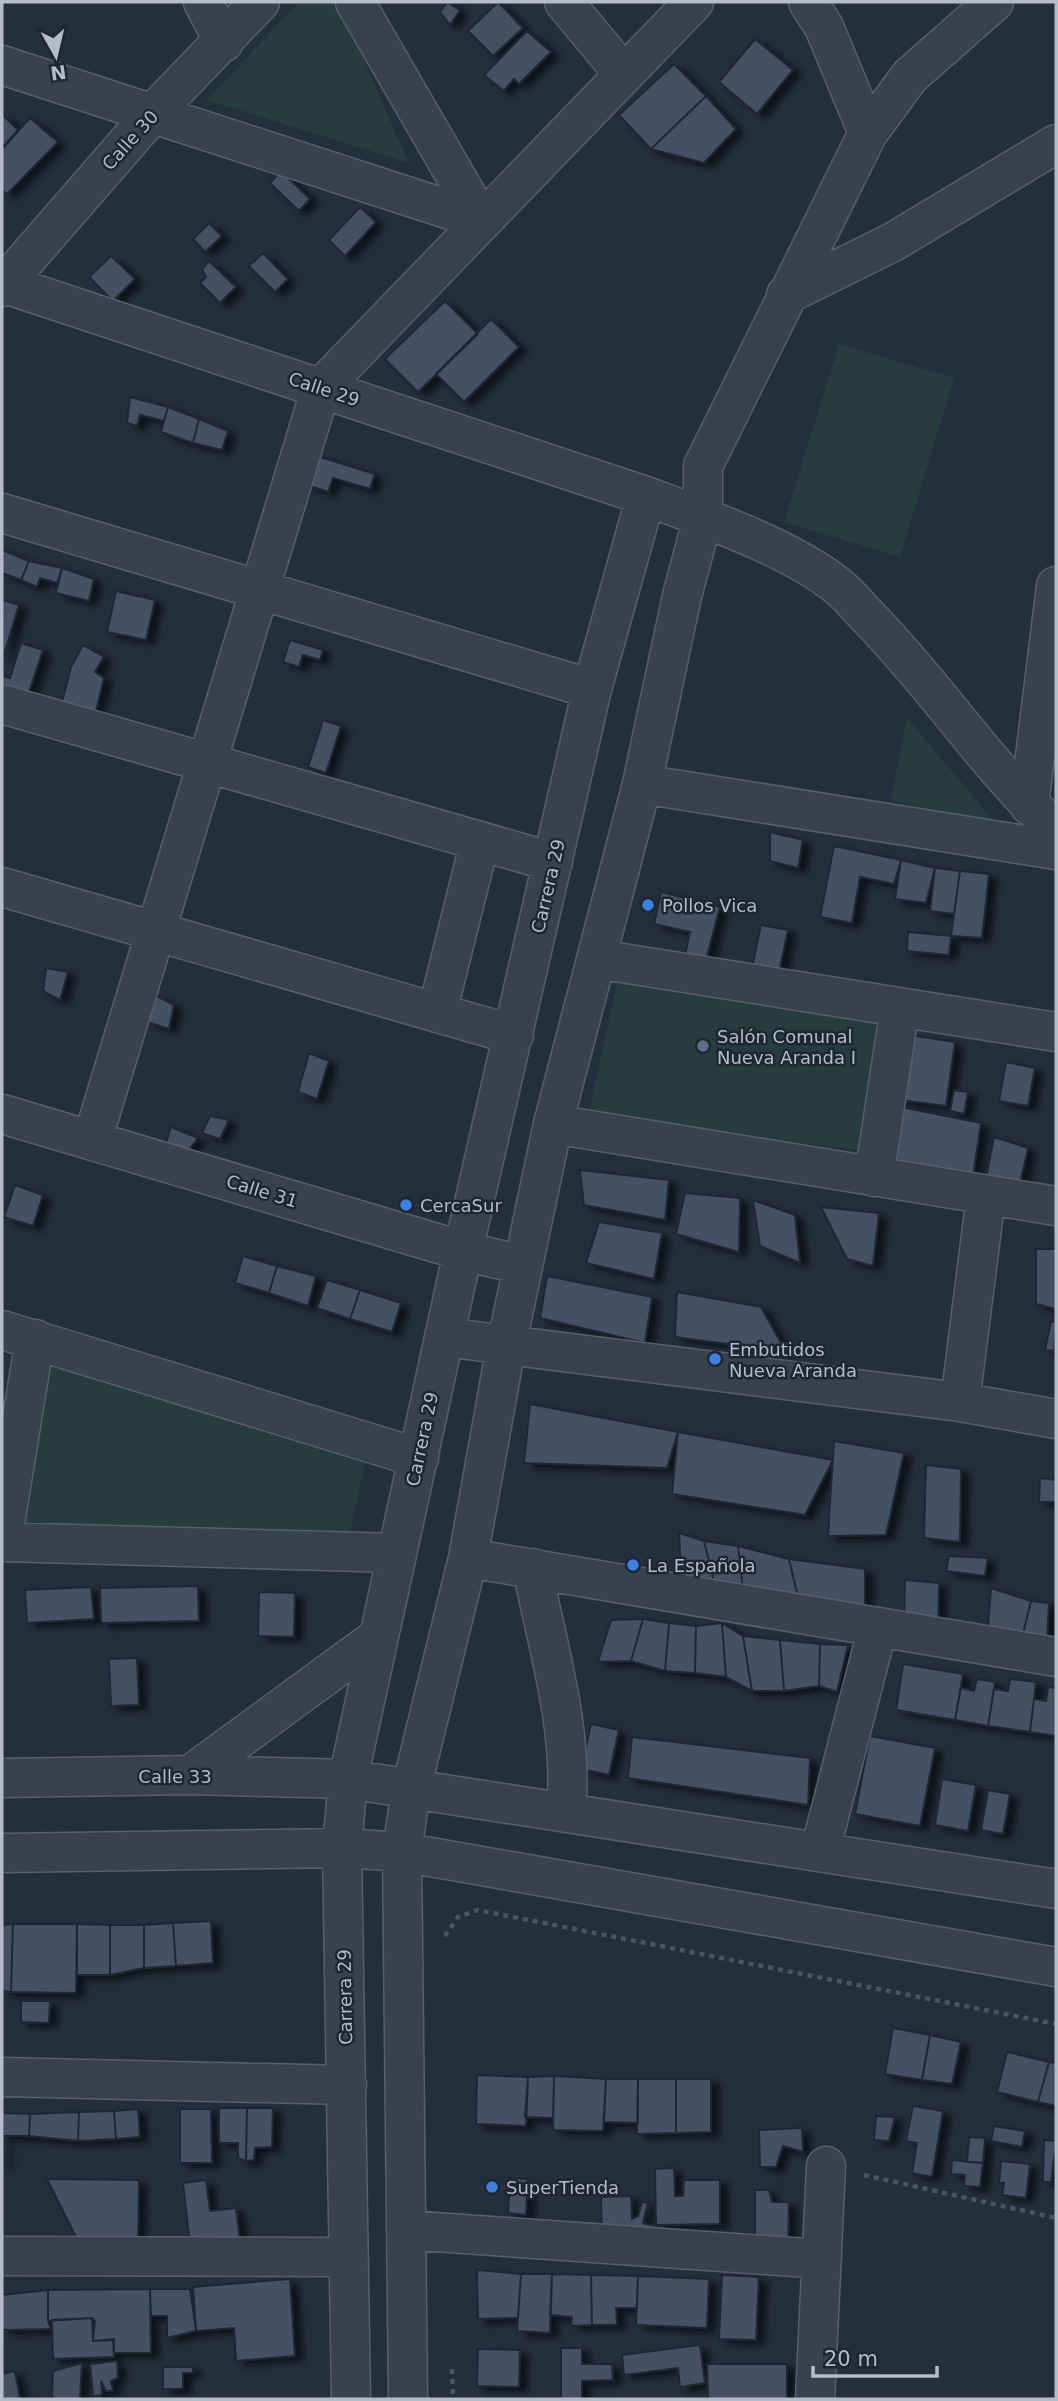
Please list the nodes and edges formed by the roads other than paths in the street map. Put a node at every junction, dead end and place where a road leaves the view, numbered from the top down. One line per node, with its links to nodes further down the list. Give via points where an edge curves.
1 (202, 2): 8 (street)
2 (260, 2): 8 (street, Calle 30)
3 (355, 2): 14 (street)
4 (564, 2): 10 (street)
5 (694, 2): 10 (street)
6 (808, 2): 12 (street, via 824,27)
7 (993, 2): 12 (street, via 910,76)
8 (224, 41): 11 (street, Calle 30)
9 (2, 65): 11 (street)
10 (623, 74): 14 (street)
11 (154, 112): 14 (street); 15 (street, Calle 30)
12 (869, 133): 16 (street)
13 (1056, 144): 16 (street, via 893,242)
14 (481, 220): 17 (street)
15 (2, 284): 17 (street, Calle 29)
16 (786, 295): 18 (street)
17 (321, 388): 19 (street, Calle 29); 23 (street)
18 (703, 466): 19 (street); 21 (street)
19 (646, 496): 21 (street, Calle 29); 24 (street, Carrera 29)
20 (2, 513): 23 (street)
21 (703, 517): 27 (street); 28 (street, Calle 29, via 795,560 839,587 901,650)
22 (1056, 586): 28 (street)
23 (260, 590): 24 (street); 26 (street)
24 (592, 689): 31 (street, Carrera 29)
25 (2, 704): 26 (street)
26 (207, 762): 29 (street); 33 (street)
27 (642, 785): 30 (street); 34 (street)
28 (1043, 817)
29 (480, 841): 31 (street); 36 (street)
30 (1056, 850)
31 (554, 862): 38 (street, Carrera 29)
32 (2, 887): 33 (street)
33 (156, 931): 36 (street); 41 (street)
34 (597, 959): 35 (street); 40 (street)
35 (900, 1007): 37 (street); 42 (street)
36 (437, 1013): 38 (street)
37 (1056, 1032)
38 (514, 1035): 45 (street, Carrera 29)
39 (2, 1114): 41 (street, Calle 31)
40 (553, 1124): 42 (street); 46 (street)
41 (92, 1141): 45 (street, Calle 31)
42 (874, 1177): 43 (street)
43 (986, 1196): 44 (street); 50 (street)
44 (1056, 1206)
45 (463, 1251): 46 (street, Calle 31); 48 (street, Carrera 29)
46 (523, 1265): 49 (street)
47 (18, 1335): 52 (street); 53 (street)
48 (444, 1337): 49 (street); 52 (street, Carrera 29)
49 (506, 1347): 50 (street); 55 (street)
50 (960, 1402): 51 (street)
51 (1056, 1419)
52 (419, 1458): 54 (street, Carrera 29)
53 (2, 1542): 54 (street)
54 (397, 1553): 58 (street, Carrera 29)
55 (468, 1558): 56 (street); 63 (street)
56 (532, 1568): 57 (street); 64 (street, via 567,1743)
57 (878, 1627): 59 (street); 66 (street)
58 (377, 1638): 60 (street); 62 (street, Carrera 29)
59 (1056, 1657)
60 (190, 1775): 61 (street, Calle 33); 62 (street, Calle 33)
61 (2, 1778)
62 (348, 1779): 63 (street, Calle 33); 65 (street, Carrera 29)
63 (411, 1788): 64 (street, Calle 33); 67 (street)
64 (566, 1812): 66 (street, Calle 33)
65 (342, 1848): 67 (street); 68 (street); 72 (street, Carrera 29)
66 (820, 1851): 69 (street, Calle 33)
67 (402, 1852): 70 (street); 74 (street)
68 (2, 1853)
69 (1056, 1889)
70 (1056, 1967)
71 (2, 2077): 72 (street)
72 (347, 2085): 76 (street, Carrera 29)
73 (826, 2166): 77 (street)
74 (406, 2230): 77 (street); 79 (street)
75 (2, 2256): 76 (street)
76 (348, 2257): 78 (street, Carrera 29)
77 (822, 2259): 80 (street)
78 (351, 2399)
79 (408, 2399)
80 (815, 2399)

